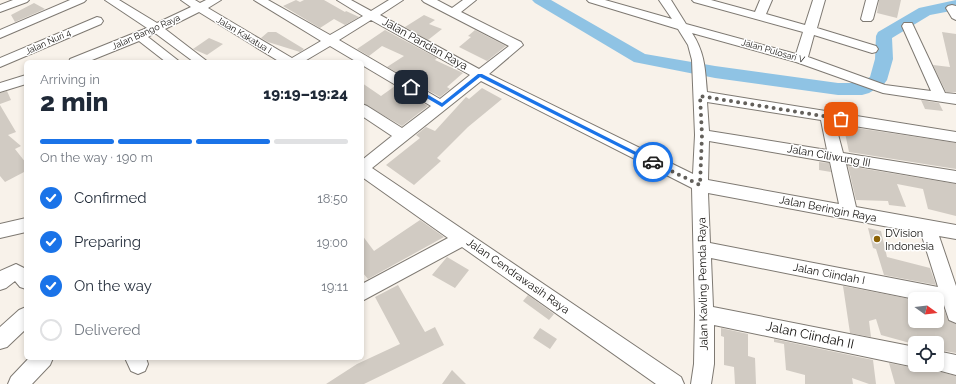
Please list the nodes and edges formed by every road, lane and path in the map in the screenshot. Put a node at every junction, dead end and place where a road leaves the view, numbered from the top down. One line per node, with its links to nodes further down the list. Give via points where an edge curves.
1 (23, 0): 19 (street)
2 (80, 0): 29 (street)
3 (111, 0): 27 (street)
4 (187, 0): 18 (street, Jalan Kakatua I)
5 (215, 0): 18 (street, Jalan Bango Raya)
6 (260, 0): 31 (street)
7 (343, 0): 21 (street, Jalan Pandan Raya)
8 (396, 0): 21 (street)
9 (428, 0): 20 (street)
10 (470, 0): 20 (street)
11 (594, 0): 25 (street, Jalan Pulosari V)
12 (665, 0): 25 (street, Jalan Kavling Pemda Raya)
13 (698, 0): 17 (street)
14 (766, 0): 22 (street)
15 (819, 0): 28 (street)
16 (872, 0): 23 (street)
17 (712, 2): 22 (street)
18 (199, 8): 27 (street, Jalan Bango Raya); 37 (street, Jalan Kakatua I)
19 (0, 9)
20 (453, 12): 42 (street, Jalan Cendrawasih Raya, via 517,44)
21 (372, 15): 31 (street); 42 (street, Jalan Pandan Raya)
22 (759, 16): 28 (street)
23 (867, 19)
24 (97, 20): 41 (street, Jalan Nuri 4)
25 (681, 26): 34 (street, Jalan Pulosari V); 45 (street, Jalan Kavling Pemda Raya, via 697,51)
26 (908, 26): 46 (street)
27 (156, 28): 30 (street, Jalan Bango Raya); 36 (street)
28 (811, 30): 32 (street); 34 (street)
29 (0, 34)
30 (140, 36): 33 (street, Jalan Bango Raya); 35 (street)
31 (330, 40): 38 (street); 39 (street)
32 (872, 49)
33 (93, 59)
34 (801, 59): 46 (street, Jalan Pulosari V, via 883,89)
35 (171, 60)
36 (199, 60)
37 (285, 60)
38 (297, 60)
39 (364, 60)
40 (364, 60): 48 (street)
41 (0, 63)
42 (480, 75): 48 (street, Jalan Cendrawasih Raya); 58 (street, Jalan Pandan Raya)
43 (24, 80): 44 (street)
44 (1, 87)
45 (700, 96): 50 (street); 51 (street, Jalan Kavling Pemda Raya)
46 (940, 96): 47 (street, Jalan Pulosari V)
47 (956, 99)
48 (442, 106): 52 (street, Jalan Cendrawasih Raya)
49 (364, 110): 52 (street)
50 (827, 117): 53 (street); 54 (street)
51 (702, 135): 54 (street, Jalan Ciliwung III); 58 (street, Jalan Kavling Pemda Raya)
52 (403, 136): 55 (street, Jalan Cendrawasih Raya)
53 (956, 138)
54 (836, 158): 57 (street, Jalan Ciliwung III); 59 (street)
55 (364, 166)
56 (364, 169): 64 (street, Jalan Cendrawasih Raya)
57 (956, 177)
58 (700, 185): 59 (street, Jalan Beringin Raya); 65 (street, Jalan Kavling Pemda Raya)
59 (849, 212): 61 (street, Jalan Beringin Raya)
60 (24, 225): 62 (street)
61 (928, 227): 63 (street, Jalan Beringin Raya); 69 (street)
62 (0, 231)
63 (956, 232)
64 (463, 238): 68 (street); 79 (street, Jalan Cendrawasih Raya)
65 (703, 249): 69 (street, Jalan Ciindah I); 70 (street, Jalan Kavling Pemda Raya)
66 (24, 278): 67 (street, via 16,272)
67 (0, 282)
68 (364, 292)
69 (954, 304)
70 (704, 314): 73 (street, Jalan Ciindah II); 77 (street, Jalan Kavling Pemda Raya)
71 (24, 318): 72 (street)
72 (0, 340)
73 (908, 356)
74 (41, 360): 78 (street)
75 (944, 363): 76 (street)
76 (956, 365)
77 (703, 383)
78 (18, 384)
79 (674, 384)

